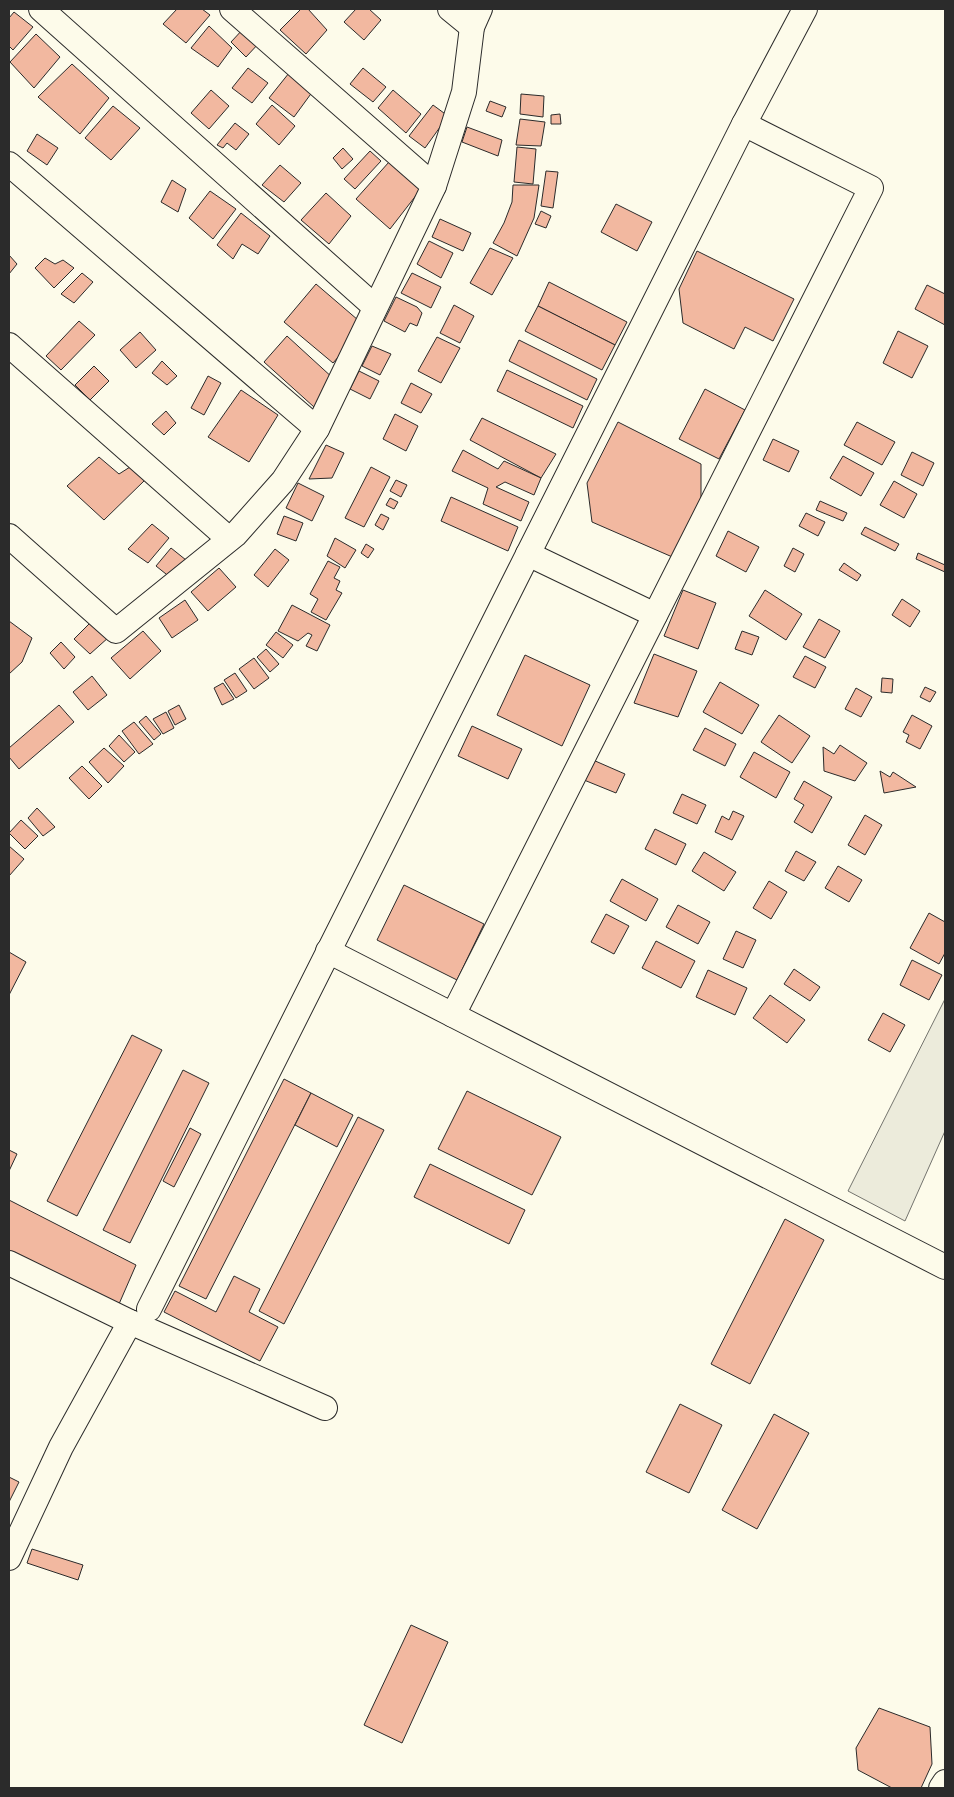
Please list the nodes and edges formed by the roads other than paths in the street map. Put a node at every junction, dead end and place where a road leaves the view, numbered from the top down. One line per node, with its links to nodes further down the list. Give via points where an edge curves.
1 (41, 9): 9 (street)
2 (232, 9): 8 (street)
3 (450, 9): 5 (street)
4 (805, 9): 6 (street)
5 (476, 18): 8 (street, via 464,92)
6 (744, 124): 14 (street); 15 (street, via 870,188)
7 (9, 164): 11 (street)
8 (434, 186): 9 (street)
9 (375, 307): 11 (street)
10 (9, 345): 13 (street)
11 (317, 429): 13 (street, via 283,481)
12 (9, 536): 13 (street, via 116,631)
13 (229, 539)
14 (528, 554): 15 (street); 16 (street)
15 (655, 615): 17 (street)
16 (328, 951): 17 (street); 20 (street)
17 (453, 1015): 19 (street)
18 (9, 1263): 20 (street)
19 (945, 1267)
20 (140, 1316): 21 (street); 22 (street, via 61,1448)
21 (325, 1408)
22 (9, 1558)
23 (945, 1782): 24 (street)
24 (941, 1788)

